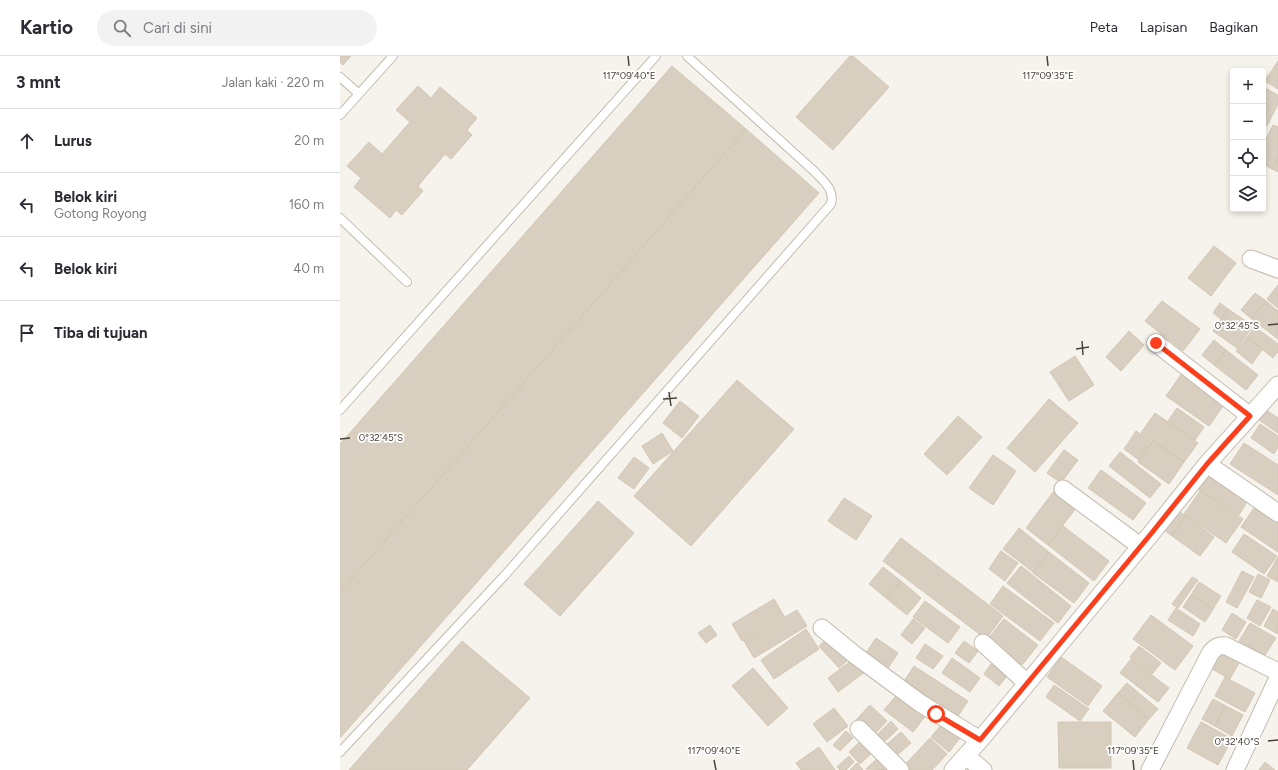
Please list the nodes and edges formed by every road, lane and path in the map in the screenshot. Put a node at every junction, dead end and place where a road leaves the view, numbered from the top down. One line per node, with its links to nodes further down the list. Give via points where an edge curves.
1 (392, 56): 5 (lane)
2 (656, 56): 13 (lane)
3 (687, 56): 26 (lane, via 814,171 828,186 831,204 505,575)
4 (340, 77): 5 (lane)
5 (359, 94): 6 (lane)
6 (340, 115)
7 (340, 218): 10 (lane)
8 (1251, 259): 9 (street)
9 (1278, 269)
10 (407, 282)
11 (1156, 343): 14 (street)
12 (1278, 384): 14 (street)
13 (340, 410)
14 (1250, 416): 15 (street)
15 (1207, 464): 17 (street); 18 (street)
16 (1063, 489): 18 (street)
17 (1278, 513)
18 (1140, 546): 23 (street)
19 (822, 628): 25 (street, via 920,703)
20 (983, 643): 23 (street)
21 (1278, 672): 31 (street, via 1226,646 1215,647)
22 (1278, 678): 32 (street)
23 (1027, 683): 25 (street)
24 (859, 729): 28 (street)
25 (980, 740): 27 (street)
26 (340, 752)
27 (966, 756): 29 (street); 30 (street)
28 (900, 770)
29 (953, 770)
30 (983, 770)
31 (1150, 770)
32 (1235, 770)

